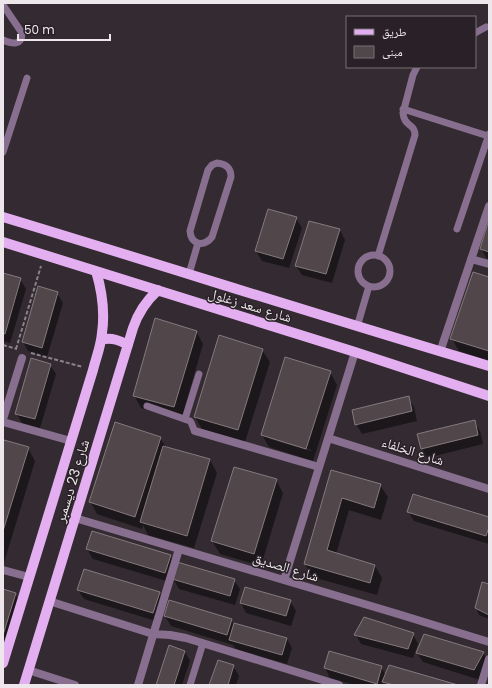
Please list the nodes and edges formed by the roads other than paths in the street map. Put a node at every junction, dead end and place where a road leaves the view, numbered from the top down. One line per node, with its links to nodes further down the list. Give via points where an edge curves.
1 (3, 5): 4 (lane, via 22,33 22,37 16,43)
2 (486, 27): 3 (lane)
3 (476, 32)
4 (3, 40)
5 (416, 68): 7 (lane)
6 (27, 78): 9 (lane)
7 (403, 109): 8 (lane); 15 (lane, via 403,118 413,127 415,135)
8 (489, 135): 12 (lane)
9 (3, 152)
10 (489, 206): 16 (street)
11 (3, 216): 19 (main road, شارع سعد زغلول)
12 (458, 229)
13 (3, 242): 18 (main road, شارع سعد زغلول)
14 (198, 243): 14 (lane, via 190,231 208,170 212,165 223,164 228,167 231,177 212,237 208,241); 19 (lane)
15 (378, 256): 20 (lane, via 364,258 359,266 359,276 364,284); 20 (lane, via 389,266 389,276 379,286)
16 (471, 259): 17 (street); 26 (street)
17 (489, 264)
18 (96, 271): 21 (main road, شارع سعد زغلول); 23 (main road, شارع 23 ديسمبر, via 103,303)
19 (189, 274): 22 (main road, شارع سعد زغلول)
20 (369, 286): 22 (lane)
21 (158, 290): 24 (main road, شارع 23 ديسمبر, via 140,312 132,328); 25 (main road, شارع سعد زغلول)
22 (357, 327): 26 (main road, شارع سعد زغلول)
23 (101, 340): 24 (main road, via 117,340); 37 (main road, شارع 23 ديسمبر)
24 (128, 345): 40 (main road, شارع 23 ديسمبر)
25 (355, 352): 30 (main road, شارع سعد زغلول); 36 (street)
26 (440, 352): 28 (main road, شارع سعد زغلول)
27 (23, 354): 32 (street)
28 (489, 366)
29 (199, 374): 33 (lane)
30 (489, 396)
31 (147, 406): 33 (lane)
32 (3, 419)
33 (185, 419): 35 (lane, via 191,422)
34 (3, 422): 37 (street)
35 (195, 431): 38 (street)
36 (328, 438): 38 (street); 39 (street, شارع الخلفاء)
37 (71, 441): 43 (main road, شارع 23 ديسمبر)
38 (319, 467): 44 (street)
39 (489, 489)
40 (75, 518): 41 (street, شارع الصديق); 45 (main road, شارع 23 ديسمبر)
41 (179, 549): 44 (street, شارع الصديق); 46 (street)
42 (3, 570): 43 (street)
43 (29, 577): 50 (main road, شارع 23 ديسمبر)
44 (284, 580): 47 (street, شارع الصديق)
45 (49, 601): 46 (street); 51 (main road, شارع 23 ديسمبر)
46 (153, 634): 48 (street, via 186,638); 54 (street)
47 (489, 642)
48 (203, 644): 55 (lane); 56 (street)
49 (489, 659): 57 (street)
50 (3, 663)
51 (28, 670): 52 (main road, شارع 23 ديسمبر); 53 (street)
52 (24, 685)
53 (75, 685)
54 (138, 685)
55 (190, 685)
56 (339, 685)
57 (481, 685)

